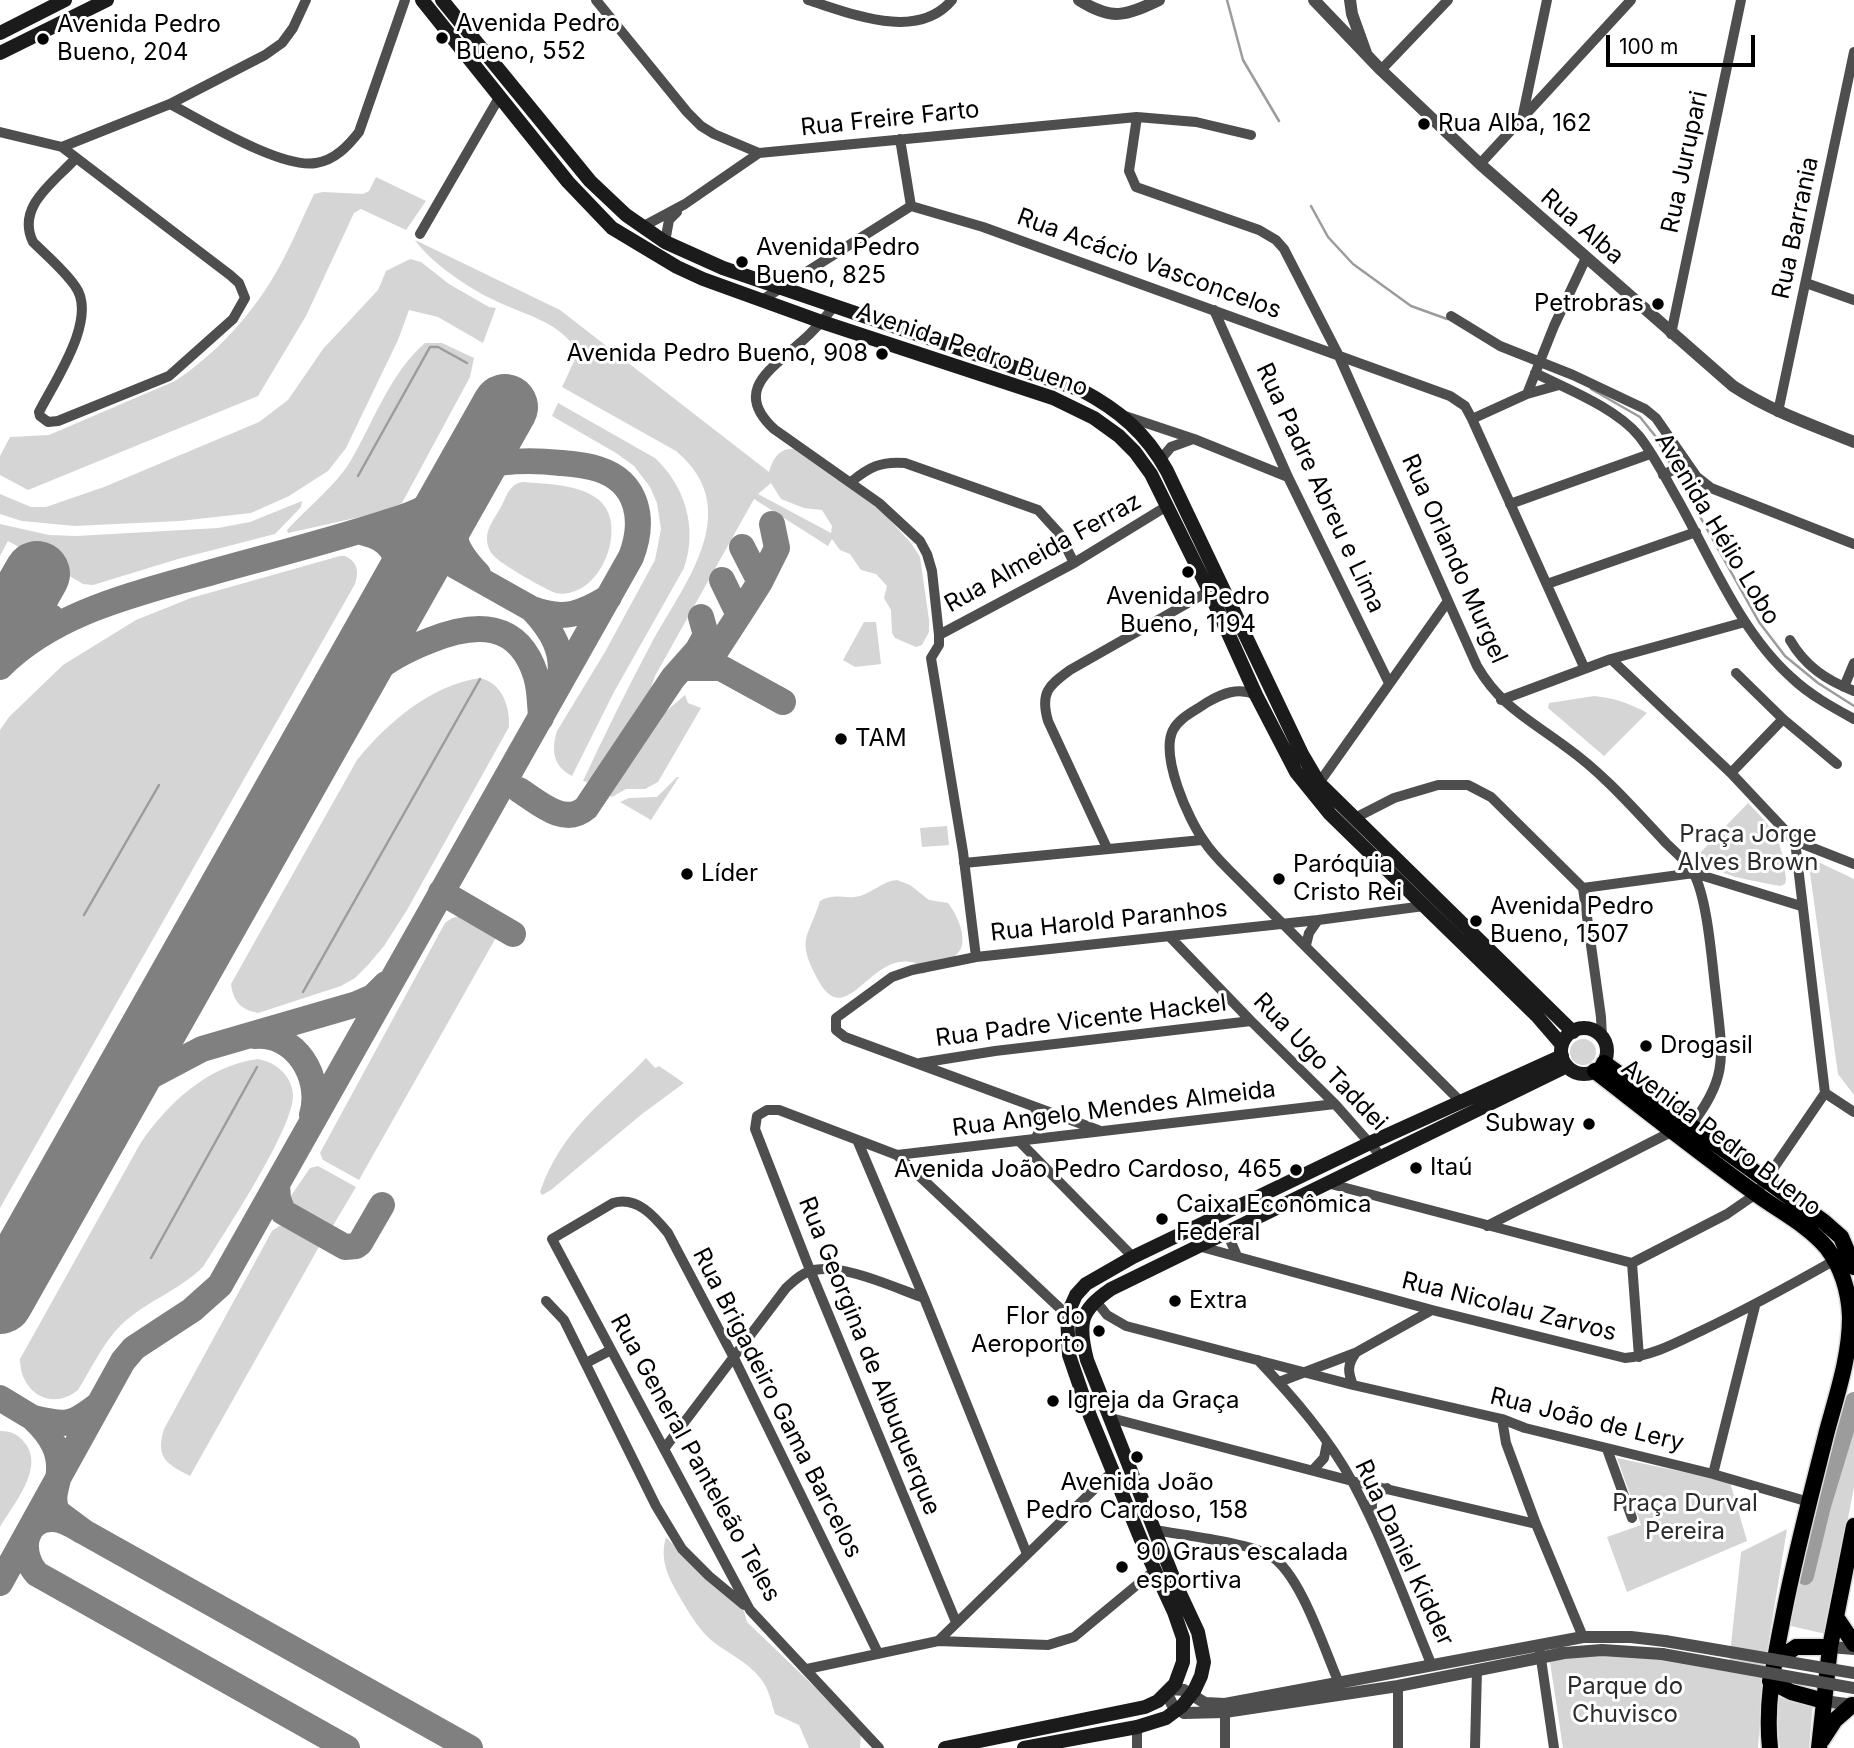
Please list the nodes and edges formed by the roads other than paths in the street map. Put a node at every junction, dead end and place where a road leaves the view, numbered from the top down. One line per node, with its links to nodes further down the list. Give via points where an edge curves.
1 (65, 0): 21 (main road)
2 (107, 0): 23 (main road)
3 (306, 0): 30 (street, via 282,43)
4 (405, 0): 30 (street, via 359,132 329,159 303,164 284,159)
5 (422, 0): 29 (main road, Avenida Pedro Bueno)
6 (596, 0): 37 (street, via 701,126)
7 (808, 0): 8 (street, via 870,19 899,21 933,15)
8 (952, 0)
9 (1079, 0): 18 (street)
10 (1159, 0): 18 (street, via 1117,16)
11 (1314, 0): 20 (street, Rua Alba)
12 (1350, 0): 19 (street)
13 (1448, 0): 25 (street)
14 (1547, 0): 27 (street)
15 (1631, 0): 28 (street)
16 (1741, 0): 57 (street, Rua Jurupari)
17 (445, 1): 42 (main road, Avenida Pedro Bueno, via 590,181)
18 (1096, 4)
19 (1352, 14): 20 (street, via 1346,21); 24 (street)
20 (1334, 22): 24 (street, Rua Alba)
21 (0, 33)
22 (1854, 52): 26 (street, Rua Barrania)
23 (0, 53)
24 (1368, 56): 25 (street, Rua Alba)
25 (1381, 70): 39 (street, Rua Alba)
26 (1851, 83): 48 (street, Rua Barrania)
27 (1529, 85): 28 (street); 32 (street)
28 (1550, 89): 32 (street)
29 (500, 96): 43 (street); 45 (main road, Avenida Pedro Bueno, via 596,214)
30 (170, 104): 36 (street)
31 (1137, 117): 34 (street, Rua Freire Farto, via 1196,122); 35 (street, Rua Freire Farto); 58 (street, Rua Orlando Murgel, via 1129,171 1133,183 1142,191 1259,230 1276,240 1296,268)
32 (1522, 120): 39 (street)
33 (0, 132): 36 (street)
34 (1251, 135)
35 (900, 139): 37 (street, Rua Freire Farto); 41 (street)
36 (62, 147): 38 (street)
37 (759, 153): 40 (street)
38 (75, 159): 38 (street, via 32,205 27,220 33,243 75,286 83,309 75,341 39,412 48,422 176,370 243,305 244,291 230,275)
39 (1480, 164): 46 (street, Rua Alba)
40 (685, 204): 42 (street); 44 (street, via 669,220)
41 (911, 206): 47 (street); 54 (street, Rua Acácio Vasconcelos, via 983,227)
42 (642, 227): 44 (main road, Avenida Pedro Bueno)
43 (421, 234)
44 (665, 242): 45 (main road); 49 (main road, Avenida Pedro Bueno, via 723,268)
45 (660, 257): 51 (main road, Avenida Pedro Bueno, via 702,279)
46 (1586, 258): 57 (street, Rua Alba); 59 (street)
47 (812, 269): 49 (street); 50 (street, via 804,279)
48 (1806, 284): 52 (street); 62 (street, Rua Barrania)
49 (783, 287): 50 (main road, Avenida Pedro Bueno); 51 (street)
50 (805, 295): 53 (main road, Avenida Pedro Bueno)
51 (762, 300): 56 (main road, Avenida Pedro Bueno)
52 (1854, 300)
53 (835, 305): 56 (street); 63 (main road, Avenida Pedro Bueno, via 1081,390)
54 (1214, 310): 58 (street, Rua Acácio Vasconcelos); 71 (street, Rua Padre Abreu e Lima)
55 (1451, 316): 59 (street)
56 (822, 322): 72 (street, via 762,376 755,398 774,429); 74 (main road, Avenida Pedro Bueno, via 1053,398 1094,418 1135,452)
57 (1671, 334): 62 (street, Rua Alba, via 1733,386)
58 (1338, 354): 64 (street, Rua Acácio Vasconcelos, via 1450,396); 80 (street, Rua Orlando Murgel)
59 (1537, 368): 60 (street, Avenida Hélio Lobo); 61 (street); 69 (street, via 1573,375 1645,408)
60 (1559, 385): 61 (street); 67 (street, Avenida Hélio Lobo, via 1628,425)
61 (1527, 394): 64 (street)
62 (1779, 412): 66 (street, Rua Alba)
63 (1125, 416): 65 (street); 68 (main road, Avenida Pedro Bueno)
64 (1472, 419): 73 (street)
65 (1194, 439): 68 (street, via 1171,447); 71 (street)
66 (1854, 442)
67 (1650, 454): 70 (street, Avenida Hélio Lobo); 73 (street)
68 (1161, 459): 96 (main road, Avenida Pedro Bueno)
69 (1685, 464): 70 (street); 76 (street, via 1711,488)
70 (1665, 474): 75 (street, Avenida Hélio Lobo)
71 (1288, 477): 88 (street, Rua Padre Abreu e Lima)
72 (850, 482): 77 (street, via 876,464 905,463 1017,502 1049,520); 82 (street, via 920,541 932,571)
73 (1510, 504): 78 (street)
74 (1167, 506): 77 (street, Rua Almeida Ferraz); 79 (main road, Avenida Pedro Bueno)
75 (1696, 532): 78 (street); 81 (street, Avenida Hélio Lobo)
76 (1854, 544)
77 (1074, 563): 82 (street, Rua Almeida Ferraz)
78 (1546, 584): 86 (street)
79 (1209, 591): 90 (main road, Avenida Pedro Bueno); 100 (street, via 1070,670 1045,694 1048,721)
80 (1448, 601): 88 (street); 91 (street, Rua Orlando Murgel, via 1477,666)
81 (1745, 622): 84 (street); 93 (street, Avenida Hélio Lobo, via 1790,677)
82 (939, 635): 101 (street, via 931,658)
83 (1790, 639): 89 (street, Avenida Hélio Lobo, via 1807,664)
84 (1611, 659): 86 (street); 95 (street)
85 (1854, 663): 89 (street)
86 (1584, 667): 91 (street)
87 (1736, 673): 92 (street)
88 (1389, 683): 96 (street)
89 (1849, 689)
90 (1256, 695): 98 (street, via 1240,690 1214,699 1182,719 1173,731 1169,747 1172,771); 106 (main road, Avenida Pedro Bueno, via 1311,793)
91 (1501, 700): 103 (street, Rua Orlando Murgel, via 1588,763)
92 (1783, 719): 94 (street); 95 (street)
93 (1854, 719)
94 (1837, 764)
95 (1731, 773): 99 (street)
96 (1320, 783): 97 (main road, Avenida Pedro Bueno)
97 (1354, 818): 104 (street, via 1423,789 1468,785 1491,797); 115 (main road, Avenida Pedro Bueno)
98 (1202, 840): 100 (street); 105 (street)
99 (1795, 841): 102 (street); 107 (street)
100 (1107, 848): 101 (street)
101 (964, 863): 113 (street)
102 (1854, 864)
103 (1694, 873): 104 (street); 107 (street); 126 (street, Rua Orlando Murgel, via 1715,985 1722,1064 1707,1103)
104 (1583, 888): 116 (street, via 1601,1017)
105 (1260, 900): 109 (street); 110 (street, via 1261,914)
106 (1424, 906): 108 (street, Rua Harold Paranhos); 117 (main road, Avenida Pedro Bueno, via 1537,1016)
107 (1801, 906): 120 (street)
108 (1318, 920): 109 (street, Rua Harold Paranhos); 112 (street)
109 (1283, 923): 110 (street, Rua Harold Paranhos); 112 (street)
110 (1255, 926): 111 (street, Rua Harold Paranhos)
111 (1170, 937): 113 (street, Rua Harold Paranhos); 114 (street, Rua Ugo Taddei)
112 (1306, 945): 121 (street)
113 (976, 957): 118 (street, Rua Harold Paranhos, via 892,977 836,1018 836,1030 845,1037)
114 (1251, 1021): 118 (street, Rua Padre Vicente Hackel); 122 (street, Rua Ugo Taddei)
115 (1573, 1032): 116 (main road, via 1581,1029); 117 (main road)
116 (1597, 1034): 119 (main road, via 1607,1050)
117 (1564, 1056): 119 (main road, via 1578,1073); 121 (main road); 135 (main road)
118 (916, 1063): 123 (street)
119 (1599, 1067): 126 (main road, Avenida Pedro Bueno); 128 (main road, Avenida Pedro Bueno)
120 (1825, 1093): 124 (street); 136 (street)
121 (1461, 1102): 133 (main road)
122 (1335, 1104): 127 (street, Rua Angelo Mendes Almeida); 133 (street, Rua Ugo Taddei)
123 (1033, 1106): 125 (street); 130 (street, via 1042,1124)
124 (1854, 1112)
125 (1059, 1116): 127 (street); 129 (street, via 1063,1125)
126 (1691, 1125): 136 (main road, Avenida Pedro Bueno)
127 (1098, 1130): 129 (street, Rua Angelo Mendes Almeida)
128 (1673, 1131): 138 (main road, Avenida Pedro Bueno); 141 (street)
129 (1060, 1135): 130 (street, Rua Angelo Mendes Almeida)
130 (1036, 1138): 131 (street, Rua Angelo Mendes Almeida)
131 (1019, 1141): 134 (street, Rua Angelo Mendes Almeida); 144 (street)
132 (858, 1142): 134 (street); 148 (street, Rua Georgina de Albuquerque, via 779,1110 757,1116 755,1129); 149 (street)
133 (1370, 1143): 135 (street, Rua Ugo Taddei); 144 (main road)
134 (897, 1156): 154 (street)
135 (1381, 1156): 137 (main road)
136 (1766, 1180): 138 (street); 147 (main road, Avenida Pedro Bueno, via 1841,1237)
137 (1326, 1183): 140 (main road); 141 (street)
138 (1756, 1194): 145 (main road, Avenida Pedro Bueno, via 1793,1219); 146 (street)
139 (612, 1203): 155 (street, Rua General Panteleão Teles, via 552,1239); 158 (street, Rua Brigadeiro Gama Barcelos, via 630,1201 667,1233)
140 (1238, 1226): 142 (main road); 143 (street, via 1231,1242)
141 (1487, 1226): 146 (street)
142 (1197, 1246): 143 (street, Rua Nicolau Zarvos); 150 (main road)
143 (1237, 1256): 153 (street, Rua Nicolau Zarvos)
144 (1133, 1257): 154 (main road, via 1086,1284)
145 (1835, 1260): 152 (street, Rua Nicolau Zarvos); 176 (main road, Avenida Pedro Bueno, via 1850,1317 1843,1370)
146 (1632, 1263): 157 (street)
147 (1854, 1266)
148 (810, 1270): 149 (street, via 845,1271); 158 (street, via 786,1288); 186 (street, Rua Georgina de Albuquerque)
149 (924, 1298): 182 (street)
150 (1095, 1300): 159 (street, Rua João de Lery, via 1107,1315 1126,1326); 164 (main road, via 1086,1310 1082,1341)
151 (546, 1301): 160 (street, via 564,1320)
152 (1755, 1306): 157 (street, Rua Nicolau Zarvos); 173 (street)
153 (1432, 1310): 156 (street); 157 (street, Rua Nicolau Zarvos, via 1605,1354)
154 (1067, 1315): 172 (main road, via 1069,1354)
155 (611, 1350): 160 (street); 170 (street, Rua General Panteleão Teles)
156 (1355, 1353): 161 (street); 163 (street, via 1349,1371)
157 (1639, 1357)
158 (734, 1358): 170 (street); 193 (street, Rua Brigadeiro Gama Barcelos)
159 (1258, 1360): 161 (street, Rua João de Lery); 162 (street, Rua Daniel Kidder)
160 (586, 1363): 184 (street, via 682,1549)
161 (1302, 1373): 162 (street); 163 (street, Rua João de Lery)
162 (1279, 1382): 167 (street, Rua Daniel Kidder)
163 (1353, 1385): 165 (street, Rua João de Lery)
164 (1111, 1418): 171 (street); 180 (main road)
165 (1502, 1419): 166 (street, Rua João de Lery); 168 (street)
166 (1525, 1428): 168 (street, via 1510,1435); 169 (street, Rua João de Lery)
167 (1327, 1443): 171 (street, via 1324,1458); 174 (street, Rua Daniel Kidder)
168 (1506, 1443): 178 (street)
169 (1607, 1449): 173 (street, Rua João de Lery); 177 (street)
170 (664, 1450): 184 (street, Rua General Panteleão Teles)
171 (1313, 1470): 174 (street)
172 (1113, 1471): 182 (street); 183 (main road)
173 (1713, 1474): 176 (street, Rua João de Lery)
174 (1352, 1481): 175 (street); 181 (street, Rua Daniel Kidder)
175 (1387, 1488): 178 (street); 181 (street, via 1370,1502)
176 (1809, 1502): 194 (main road, Avenida Pedro Bueno)
177 (1632, 1518)
178 (1536, 1524): 187 (street)
179 (1854, 1526): 185 (main road)
180 (1155, 1530): 200 (street, via 1249,1548 1269,1554 1283,1565 1296,1584); 203 (main road, via 1202,1647 1201,1676)
181 (1376, 1531): 195 (street, Rua Daniel Kidder)
182 (1027, 1554): 186 (street)
183 (1155, 1570): 188 (street, via 1063,1642); 202 (main road, via 1174,1612 1184,1651 1181,1673)
184 (750, 1610): 196 (street, Rua General Panteleão Teles)
185 (1836, 1616): 189 (main road); 190 (main road)
186 (956, 1622): 188 (street)
187 (1583, 1637): 191 (street, via 1630,1637); 192 (street)
188 (938, 1641): 193 (street)
189 (1854, 1646): 190 (street)
190 (1830, 1647): 194 (main road, via 1796,1647); 205 (main road)
191 (1663, 1648): 192 (street); 198 (street, bridge); 204 (street, bridge)
192 (1540, 1651): 195 (street); 197 (street); 218 (street)
193 (878, 1653): 196 (street)
194 (1774, 1662): 199 (main road, Avenida Pedro Bueno)
195 (1432, 1665): 200 (street)
196 (807, 1669): 211 (street, Rua General Panteleão Teles)
197 (1477, 1670): 201 (street); 217 (street)
198 (1854, 1673)
199 (1770, 1681): 205 (main road); 219 (main road, Avenida Pedro Bueno)
200 (1339, 1683): 206 (street)
201 (1398, 1686): 206 (street); 216 (street)
202 (1169, 1692): 203 (street, via 1181,1688); 207 (street); 212 (main road, via 1144,1707)
203 (1192, 1693): 206 (street, via 1205,1703); 207 (main road)
204 (1853, 1699): 205 (street); 210 (main road)
205 (1824, 1701): 210 (main road)
206 (1225, 1708): 207 (street); 215 (street)
207 (1177, 1710): 208 (main road, via 1157,1723)
208 (1137, 1727): 209 (main road); 214 (street)
209 (1051, 1745): 213 (main road)
210 (1820, 1745)
211 (877, 1748)
212 (945, 1748)
213 (1024, 1748)
214 (1137, 1748)
215 (1225, 1748)
216 (1398, 1748)
217 (1475, 1748)
218 (1554, 1748)
219 (1770, 1748)

